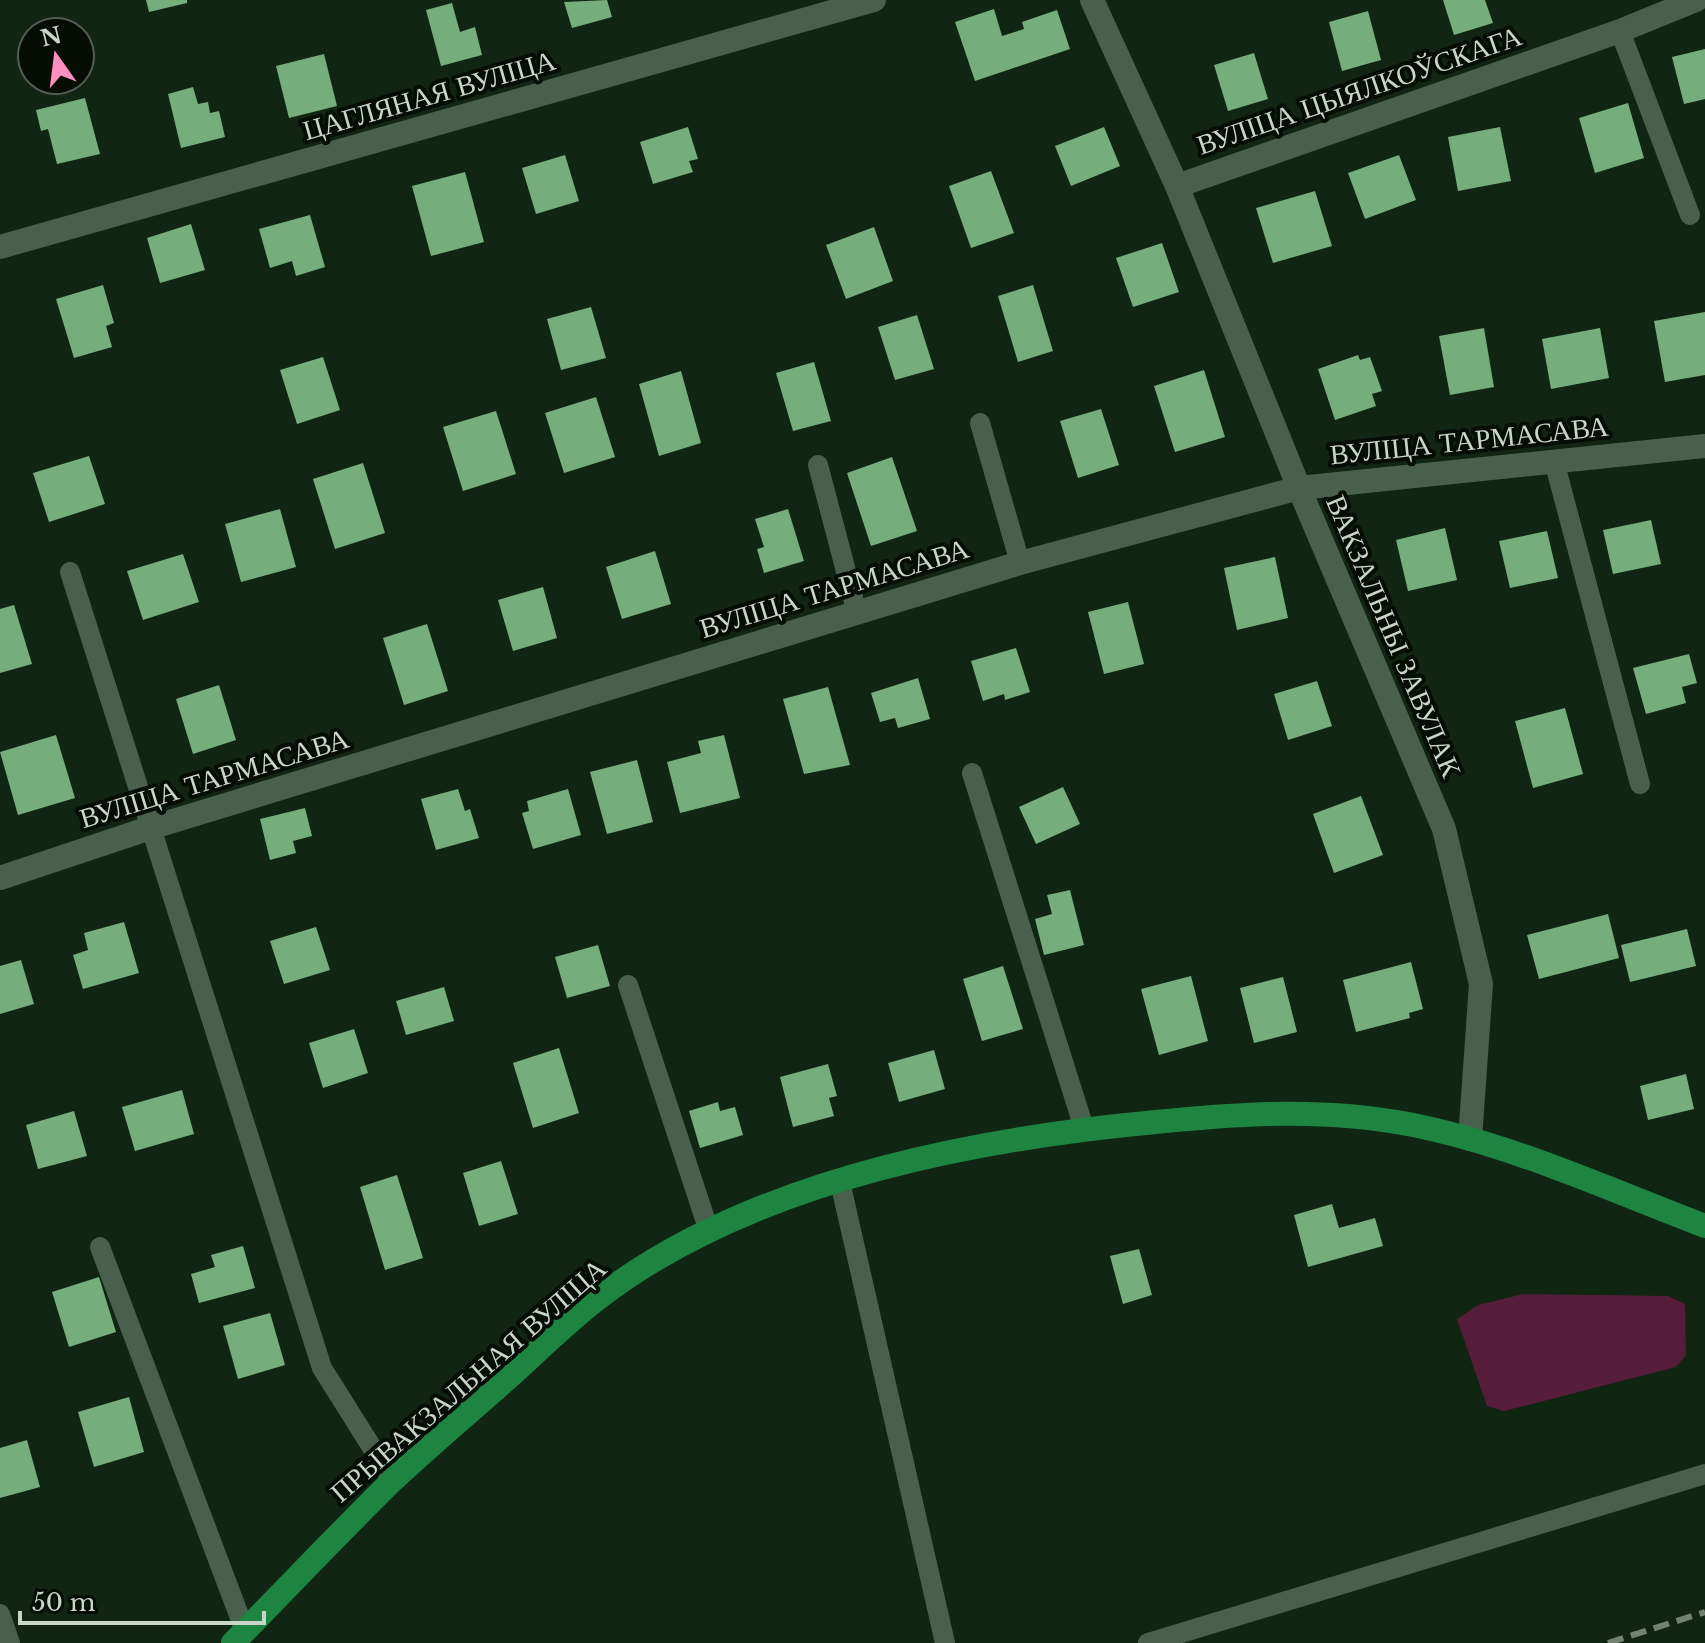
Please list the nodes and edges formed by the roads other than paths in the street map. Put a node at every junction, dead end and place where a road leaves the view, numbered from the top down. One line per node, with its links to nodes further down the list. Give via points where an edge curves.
1 (1092, 0): 5 (street, ВАКЗАЛЬНЫ ЗАВУЛАК)
2 (1696, 0): 4 (street, ВУЛІЦА ЦЫЯЛКОЎСКАГА)
3 (862, 1): 7 (street, ЦАГЛЯНАЯ ВУЛІЦА)
4 (1620, 31): 5 (street, ВУЛІЦА ЦЫЯЛКОЎСКАГА); 6 (lane)
5 (1177, 186): 12 (street, ВАКЗАЛЬНЫ ЗАВУЛАК)
6 (1690, 215)
7 (0, 247)
8 (980, 423): 13 (lane)
9 (1705, 446): 10 (street, ВУЛІЦА ТАРМАСАВА)
10 (1554, 461): 12 (street, ВУЛІЦА ТАРМАСАВА); 17 (lane)
11 (818, 465): 15 (lane)
12 (1299, 488): 13 (street, ВУЛІЦА ТАРМАСАВА); 22 (street, ВАКЗАЛЬНЫ ЗАВУЛАК, via 1444,829 1481,984)
13 (1020, 563): 15 (street, ВУЛІЦА ТАРМАСАВА)
14 (70, 572): 18 (lane)
15 (857, 613): 18 (street, ВУЛІЦА ТАРМАСАВА)
16 (972, 773): 21 (lane)
17 (1640, 784)
18 (150, 828): 19 (street, ВУЛІЦА ТАРМАСАВА); 28 (lane, via 322,1368)
19 (0, 878)
20 (628, 985): 25 (lane)
21 (1084, 1128): 22 (main road, ПРЫВАКЗАЛЬНАЯ ВУЛІЦА, via 1266,1111 1341,1115); 23 (main road, ПРЫВАКЗАЛЬНАЯ ВУЛІЦА)
22 (1470, 1139): 24 (main road, ПРЫВАКЗАЛЬНАЯ ВУЛІЦА)
23 (840, 1182): 25 (main road, ПРЫВАКЗАЛЬНАЯ ВУЛІЦА); 31 (lane)
24 (1705, 1226)
25 (709, 1231): 28 (main road, ПРЫВАКЗАЛЬНАЯ ВУЛІЦА, via 597,1299)
26 (100, 1247): 30 (lane)
27 (1705, 1474): 33 (lane)
28 (393, 1481): 30 (main road, ПРЫВАКЗАЛЬНАЯ ВУЛІЦА)
29 (0, 1614): 32 (lane)
30 (239, 1637)
31 (950, 1641)
32 (10, 1643)
33 (1148, 1643)

